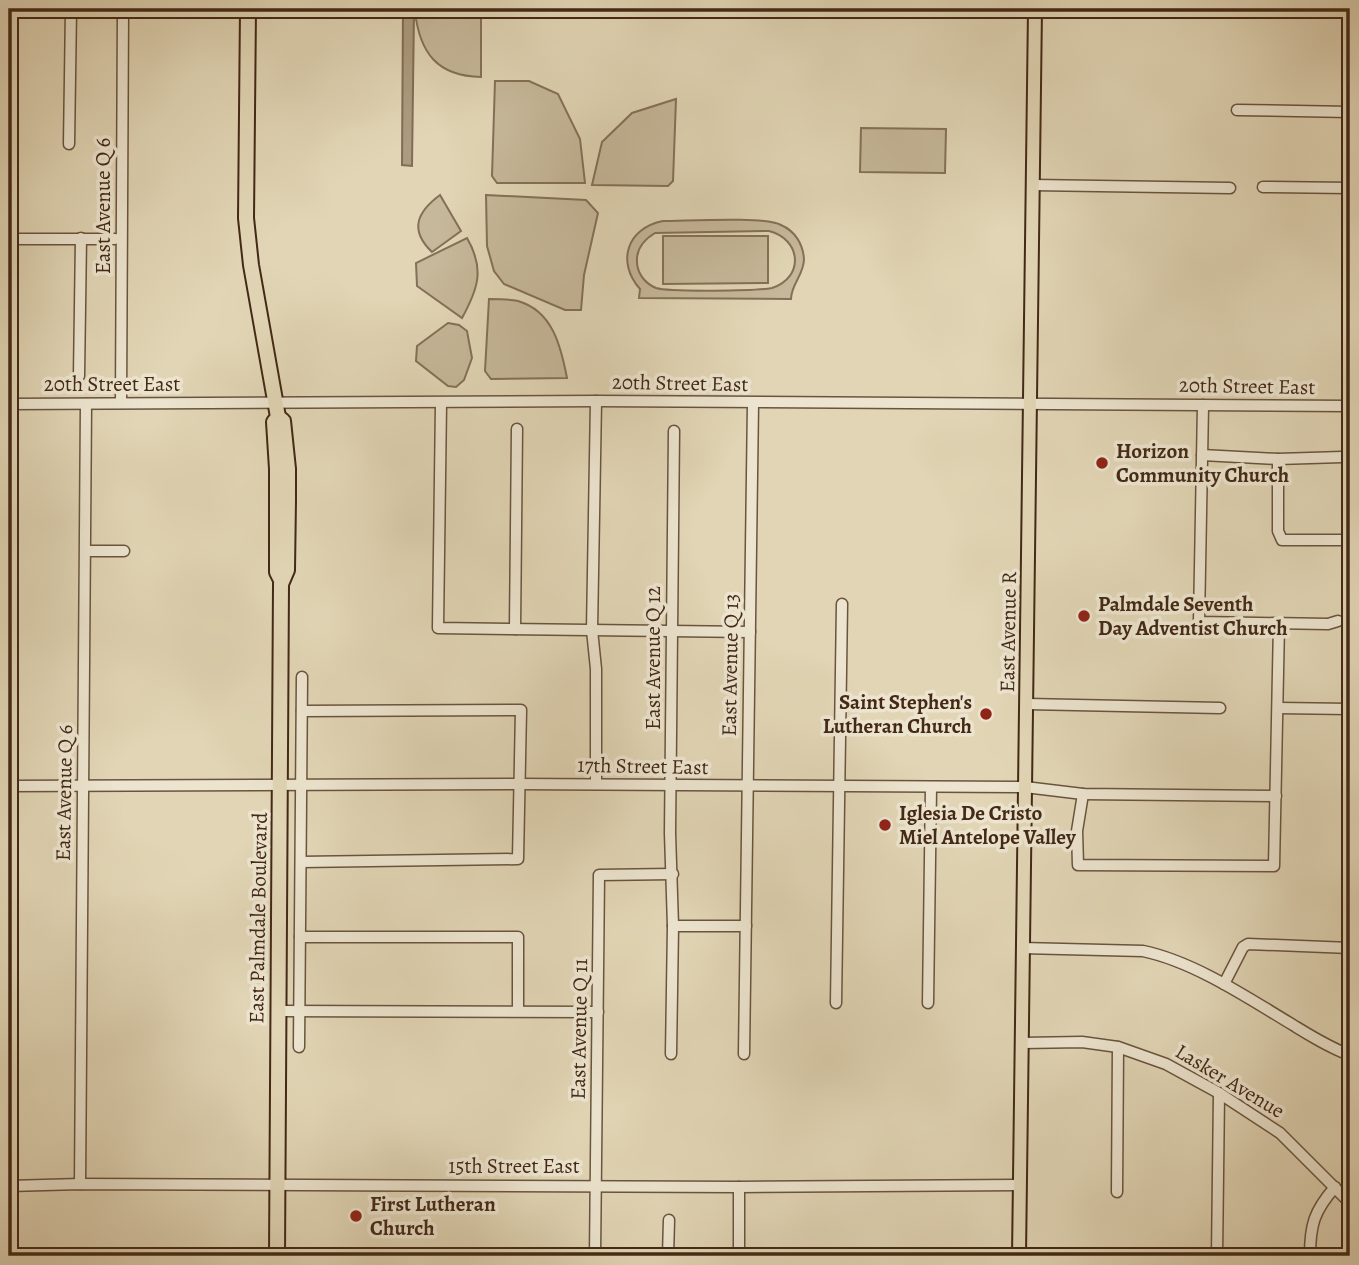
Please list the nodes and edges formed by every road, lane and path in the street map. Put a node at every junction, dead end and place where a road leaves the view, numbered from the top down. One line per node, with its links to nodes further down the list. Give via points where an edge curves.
1 (71, 9): 7 (street, East Avenue Q 6)
2 (123, 9): 17 (street, East Avenue Q 6)
3 (248, 9): 25 (highway, East Palmdale Boulevard, via 246,225)
4 (1035, 9): 8 (main road, East Avenue R)
5 (1237, 110): 6 (street)
6 (1350, 112)
7 (69, 144)
8 (1033, 185): 10 (street); 20 (main road, East Avenue R)
9 (1263, 187): 11 (street)
10 (1230, 188)
11 (1350, 188)
12 (81, 238): 13 (street); 14 (street); 15 (street, East Avenue Q 6)
13 (9, 239)
14 (115, 239)
15 (79, 376)
16 (596, 401): 18 (street, 20th Street East); 19 (street, 20th Street East); 41 (street)
17 (121, 403): 22 (street, 20th Street East); 25 (street, 20th Street East)
18 (441, 403): 25 (street, 20th Street East); 40 (street, via 438,628)
19 (753, 403): 20 (street, 20th Street East); 43 (street, East Avenue Q 13)
20 (1030, 403): 23 (street, 20th Street East); 45 (main road, East Avenue R)
21 (9, 404): 22 (street, 20th Street East)
22 (86, 404): 34 (street, East Avenue Q 6)
23 (1202, 405): 24 (street, 20th Street East); 28 (street)
24 (1350, 406)
25 (277, 410): 31 (highway, East Palmdale Boulevard); 33 (highway, East Palmdale Boulevard, via 283,421 288,469)
26 (517, 429): 40 (street)
27 (674, 431): 42 (street, East Avenue Q 12)
28 (1202, 455): 30 (street); 39 (street, via 1199,622)
29 (1342, 457): 30 (street)
30 (1278, 458): 32 (street, via 1278,531 1282,540)
31 (277, 500): 33 (highway); 36 (highway, East Palmdale Boulevard, via 277,572)
32 (1350, 540)
33 (288, 550): 36 (highway, East Palmdale Boulevard)
34 (86, 551): 35 (street); 57 (street, East Avenue Q 6)
35 (124, 551)
36 (281, 580): 53 (highway, East Palmdale Boulevard)
37 (842, 604): 58 (street)
38 (1338, 621): 39 (street)
39 (1279, 624): 47 (street)
40 (515, 629): 41 (street)
41 (592, 630): 42 (street); 51 (street)
42 (672, 631): 43 (street); 55 (street, East Avenue Q 12)
43 (750, 632): 56 (street, East Avenue Q 13)
44 (302, 677): 49 (street, East Palmdale Boulevard)
45 (1027, 704): 46 (street); 60 (main road, East Avenue R)
46 (1220, 708)
47 (1278, 708): 48 (street); 62 (street)
48 (1350, 709)
49 (302, 711): 50 (street, via 521,710); 54 (street, East Palmdale Boulevard)
50 (519, 784): 51 (street, 17th Street East); 54 (street, 17th Street East); 63 (street, via 518,859)
51 (596, 784): 55 (street, 17th Street East)
52 (9, 786): 57 (street, 17th Street East)
53 (281, 786): 54 (street, 17th Street East); 57 (street, 17th Street East); 75 (highway, East Palmdale Boulevard)
54 (301, 786): 63 (street, East Palmdale Boulevard)
55 (671, 786): 56 (street, 17th Street East); 64 (street, East Avenue Q 12)
56 (747, 786): 58 (street, 17th Street East); 66 (street, East Avenue Q 13)
57 (83, 787): 84 (street, East Avenue Q 6)
58 (839, 787): 59 (street, 17th Street East); 71 (street)
59 (931, 787): 60 (street, 17th Street East); 72 (street)
60 (1025, 787): 61 (street, 17th Street East); 68 (main road, East Avenue R)
61 (1083, 794): 62 (street, 17th Street East); 62 (street, via 1078,865 1274,866)
62 (1276, 796)
63 (300, 862): 67 (street, East Palmdale Boulevard)
64 (673, 874): 65 (street, East Avenue Q 12); 76 (street, East Avenue Q 11, via 599,875)
65 (673, 926): 66 (street); 80 (street, East Avenue Q 12)
66 (746, 926): 81 (street, East Avenue Q 13)
67 (300, 937): 73 (street, East Palmdale Boulevard); 74 (street, via 518,937)
68 (1023, 948): 70 (street, via 1143,951); 77 (main road, East Avenue R)
69 (1350, 948): 70 (street, via 1248,944)
70 (1224, 984): 82 (street)
71 (836, 1003)
72 (928, 1003)
73 (299, 1011): 74 (street); 75 (street); 78 (street, East Palmdale Boulevard)
74 (518, 1011): 76 (street)
75 (278, 1012): 85 (highway, East Palmdale Boulevard)
76 (598, 1012): 88 (street, East Avenue Q 11)
77 (1022, 1043): 79 (street, Lasker Avenue); 86 (main road, East Avenue R)
78 (299, 1046)
79 (1118, 1047): 83 (street, Lasker Avenue, via 1166,1064); 91 (street)
80 (671, 1054)
81 (744, 1054)
82 (1350, 1055)
83 (1219, 1093): 90 (street, Lasker Avenue, via 1280,1133); 99 (street)
84 (80, 1184): 85 (street, 15th Street East); 87 (street, 15th Street East)
85 (277, 1185): 88 (street, 15th Street East); 94 (highway, East Palmdale Boulevard)
86 (1020, 1185): 89 (street, 15th Street East); 98 (main road, East Avenue R)
87 (9, 1186)
88 (596, 1186): 89 (street, 15th Street East); 95 (street, East Avenue Q 11)
89 (739, 1186): 97 (street)
90 (1335, 1187): 92 (street, Lasker Avenue); 100 (street, via 1313,1217)
91 (1117, 1192)
92 (1350, 1203)
93 (669, 1220): 96 (street)
94 (277, 1256)
95 (596, 1256)
96 (668, 1256)
97 (739, 1256)
98 (1019, 1256)
99 (1217, 1256)
100 (1310, 1256)

